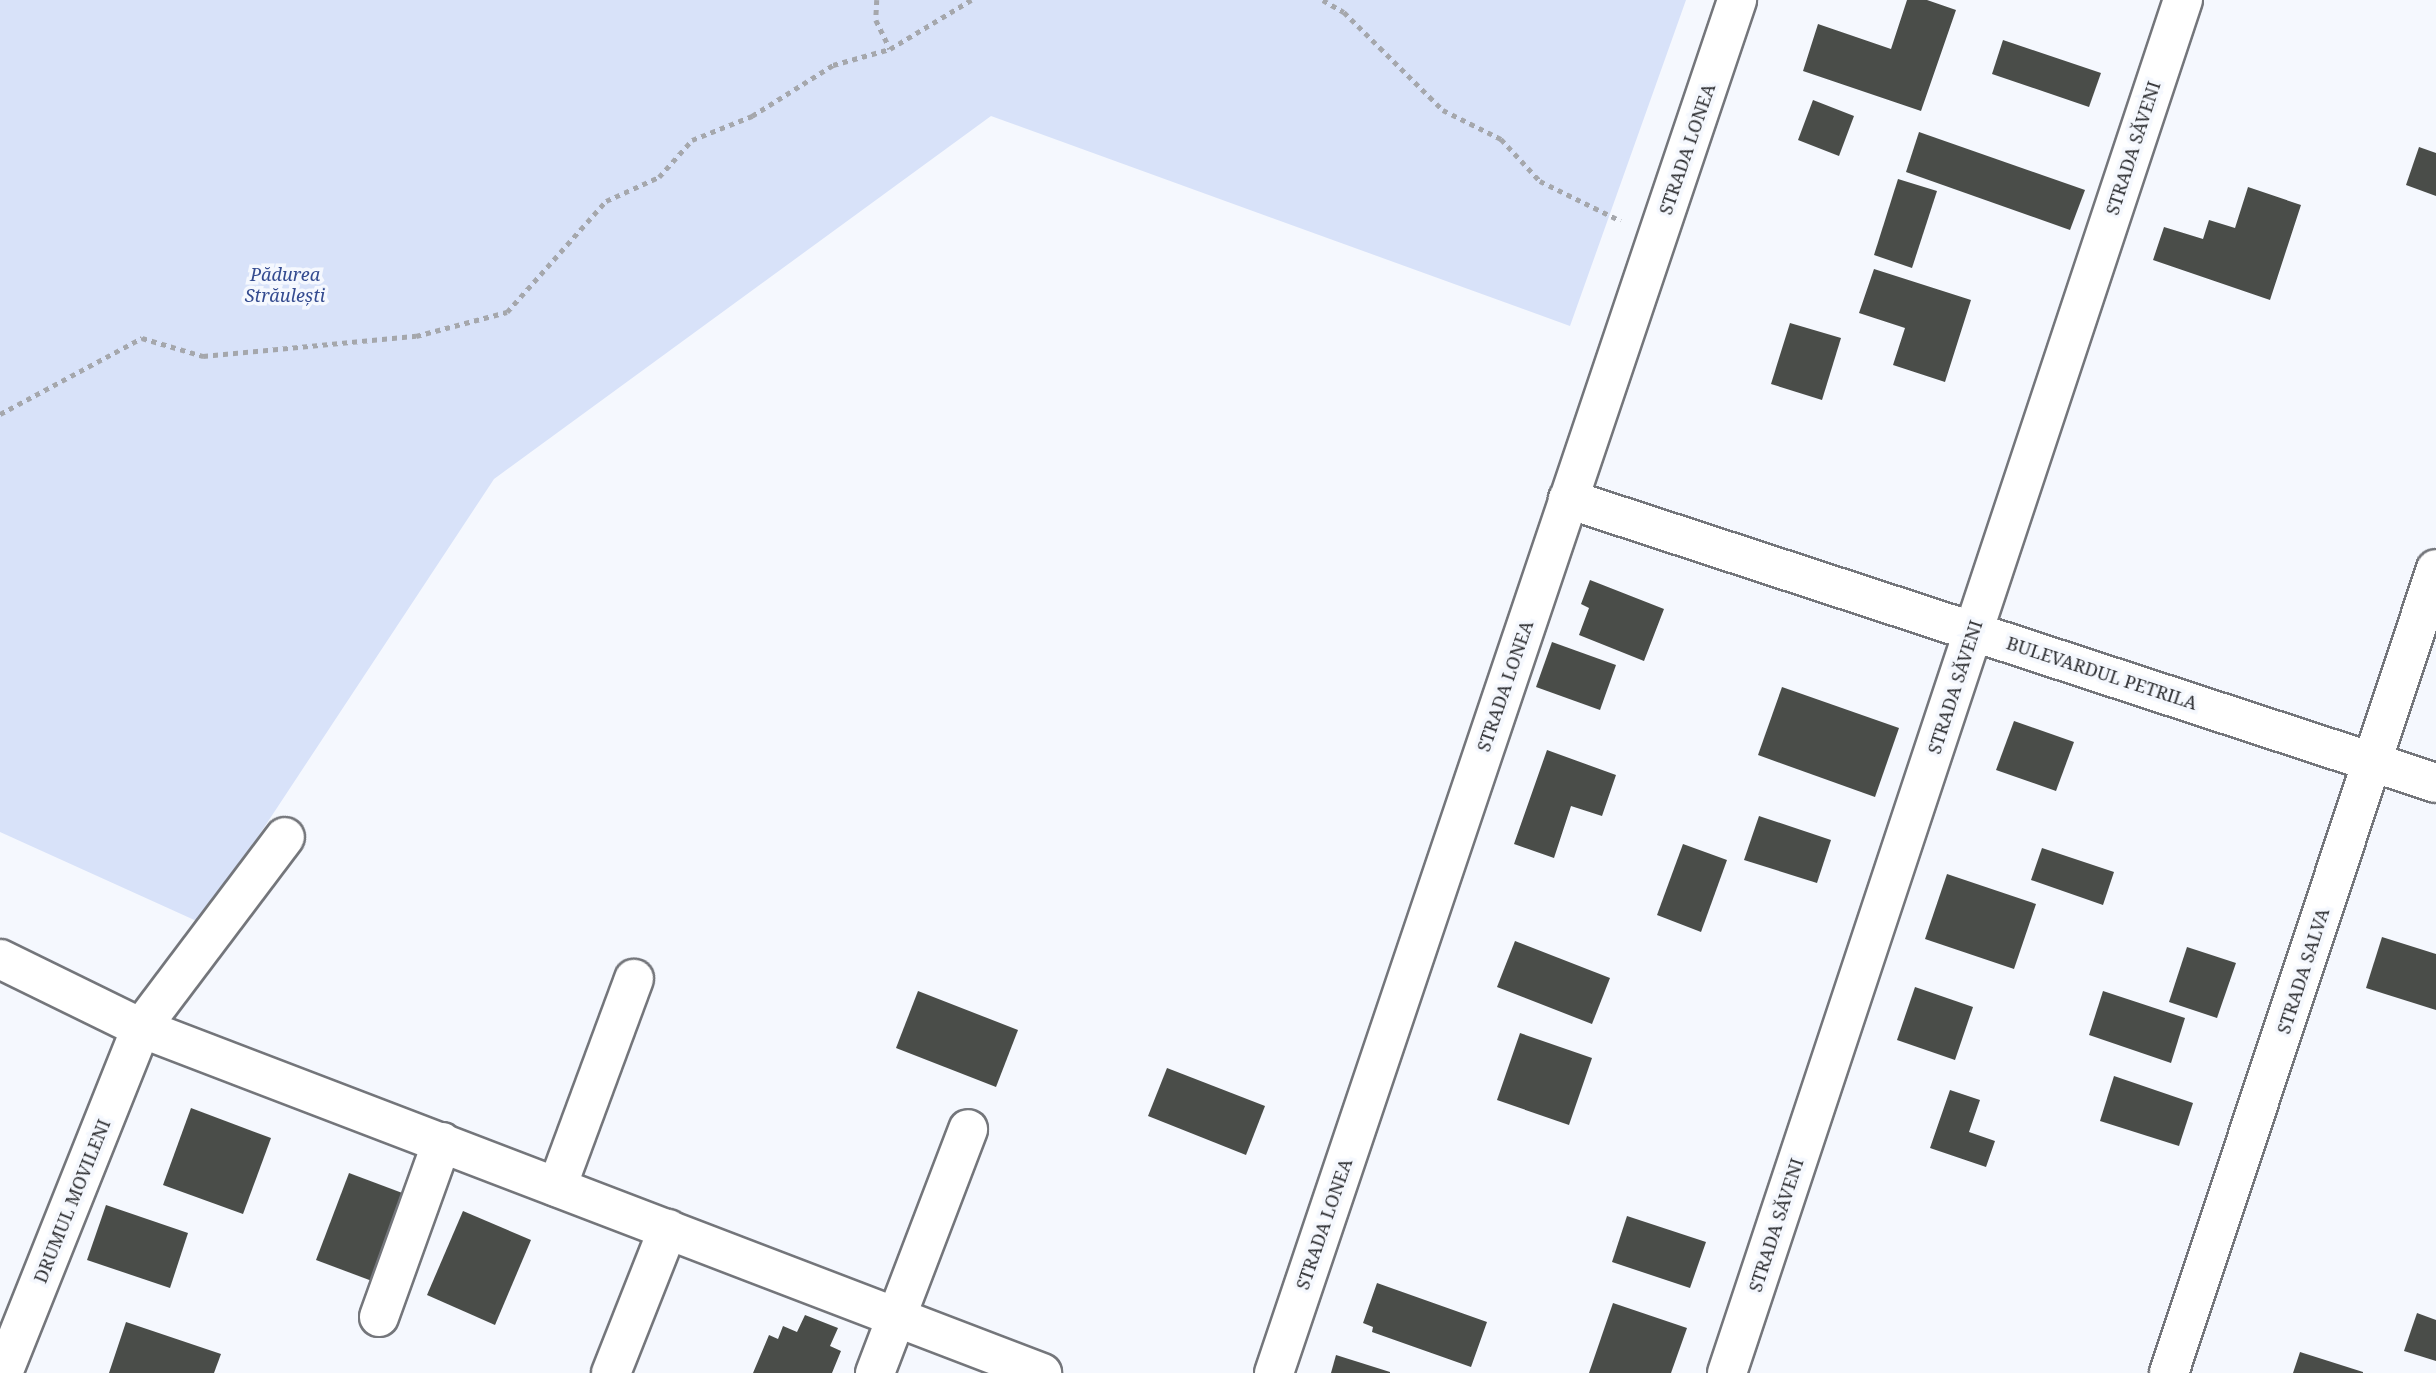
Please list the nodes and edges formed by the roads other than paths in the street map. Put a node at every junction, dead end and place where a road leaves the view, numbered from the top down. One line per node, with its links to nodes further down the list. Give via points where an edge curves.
1 (1737, 0): 3 (street, STRADA LONEA)
2 (2183, 0): 5 (street, STRADA SĂVENI)
3 (1568, 499): 5 (street, BULEVARDUL PETRILA); 22 (street, STRADA LONEA)
4 (2436, 569): 6 (street, STRADA SALVA)
5 (1973, 631): 6 (street, BULEVARDUL PETRILA); 23 (street, STRADA SĂVENI)
6 (2372, 762): 7 (street, BULEVARDUL PETRILA); 24 (street, STRADA SALVA)
7 (2436, 783)
8 (285, 837): 11 (street, DRUMUL MOVILENI)
9 (0, 959): 11 (street)
10 (634, 979): 14 (street)
11 (141, 1028): 13 (street); 18 (street, DRUMUL MOVILENI)
12 (968, 1129): 16 (street)
13 (442, 1142): 14 (street); 17 (street)
14 (557, 1187): 15 (street)
15 (668, 1229): 16 (street); 19 (street)
16 (896, 1316): 20 (street); 21 (street)
17 (379, 1317)
18 (3, 1373)
19 (611, 1373)
20 (875, 1373)
21 (1042, 1373)
22 (1273, 1373)
23 (1727, 1373)
24 (2169, 1373)

